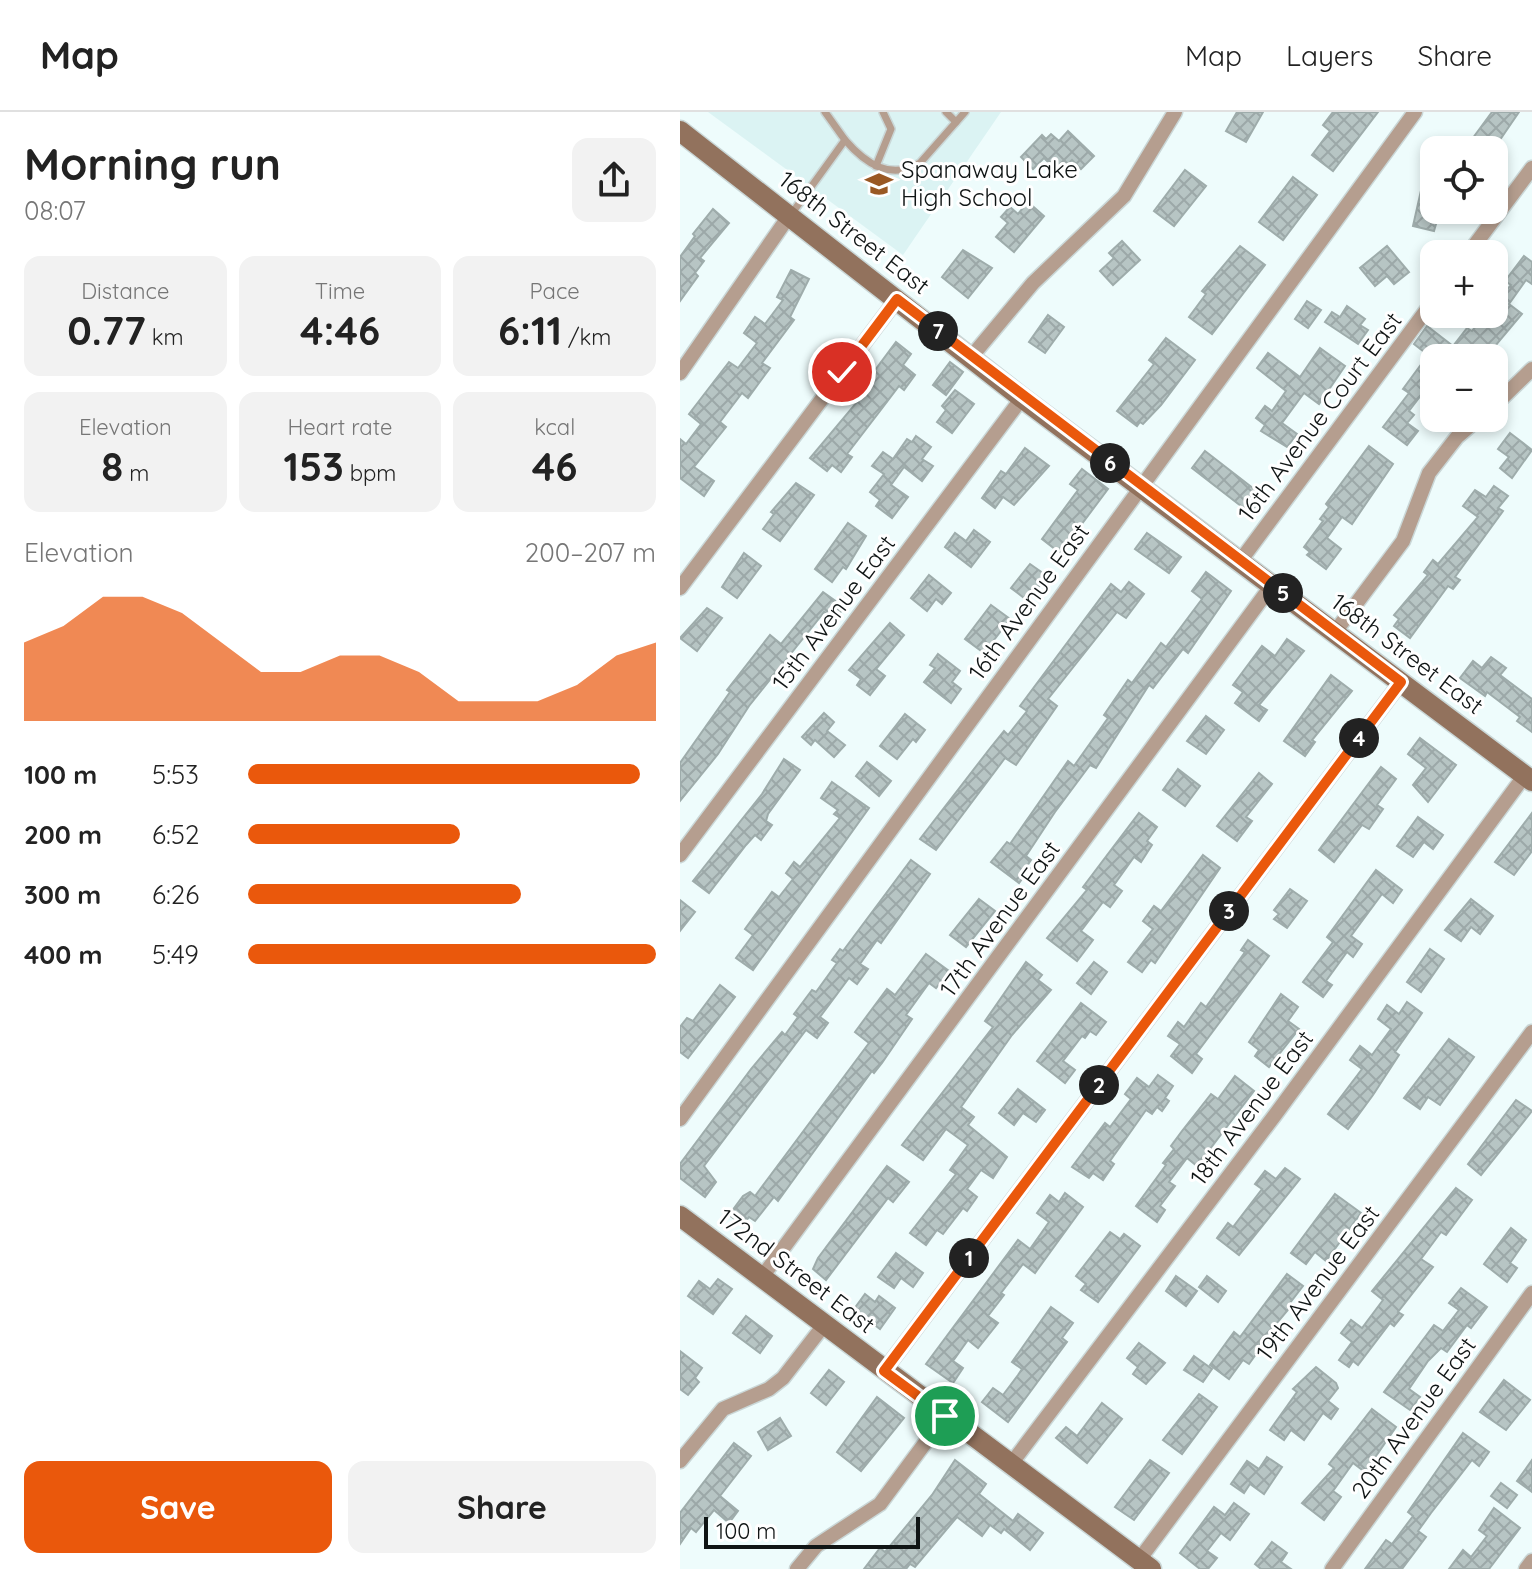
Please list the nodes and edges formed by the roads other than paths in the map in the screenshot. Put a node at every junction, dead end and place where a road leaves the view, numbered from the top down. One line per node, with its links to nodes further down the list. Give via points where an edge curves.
1 (825, 112): 9 (lane)
2 (883, 112): 10 (lane, via 891,129)
3 (946, 112): 7 (lane)
4 (965, 112): 7 (lane)
5 (1175, 112): 16 (street, via 1124,196 1033,283)
6 (1415, 112): 22 (street, 16th Avenue East)
7 (956, 122): 10 (lane, via 911,169)
8 (680, 131): 12 (street, 168th Street East)
9 (845, 140): 10 (lane, via 862,160); 12 (lane)
10 (876, 166)
11 (1532, 168): 13 (street)
12 (789, 216): 14 (street, 168th Street East); 18 (street)
13 (1478, 240)
14 (897, 299): 16 (street, 168th Street East); 25 (street)
15 (1420, 319): 23 (street, 16th Avenue Court East)
16 (972, 356): 20 (street, 168th Street East)
17 (1532, 369): 19 (street)
18 (680, 373)
19 (1508, 392)
20 (1022, 398): 22 (street, 168th Street East); 29 (street, 15th Avenue East)
21 (1463, 432): 26 (street, via 1429,473 1403,541)
22 (1140, 486): 23 (street, 168th Street East); 31 (street, 16th Avenue East)
23 (1241, 560): 24 (street, 168th Street East)
24 (1272, 585): 26 (street, 168th Street East); 33 (street, 17th Avenue East)
25 (680, 588)
26 (1335, 632): 27 (street, 168th Street East)
27 (1401, 682): 28 (street, 168th Street East); 36 (street)
28 (1528, 778): 39 (street, 18th Avenue East)
29 (680, 855)
30 (1532, 1032): 41 (street, 19th Avenue East)
31 (680, 1119)
32 (680, 1216): 33 (street, 172nd Street East)
33 (762, 1277): 35 (street, 172nd Street East)
34 (1532, 1293): 43 (street, 20th Avenue East)
35 (824, 1325): 36 (street, 172nd Street East); 38 (street, via 783,1378 723,1409)
36 (884, 1371): 37 (street, 172nd Street East)
37 (945, 1416): 39 (street, 172nd Street East); 42 (street, via 880,1504 816,1546)
38 (680, 1461)
39 (1011, 1464): 41 (street, 172nd Street East)
40 (1532, 1561): 44 (street)
41 (1145, 1565)
42 (797, 1569)
43 (1332, 1569)
44 (1526, 1569)

